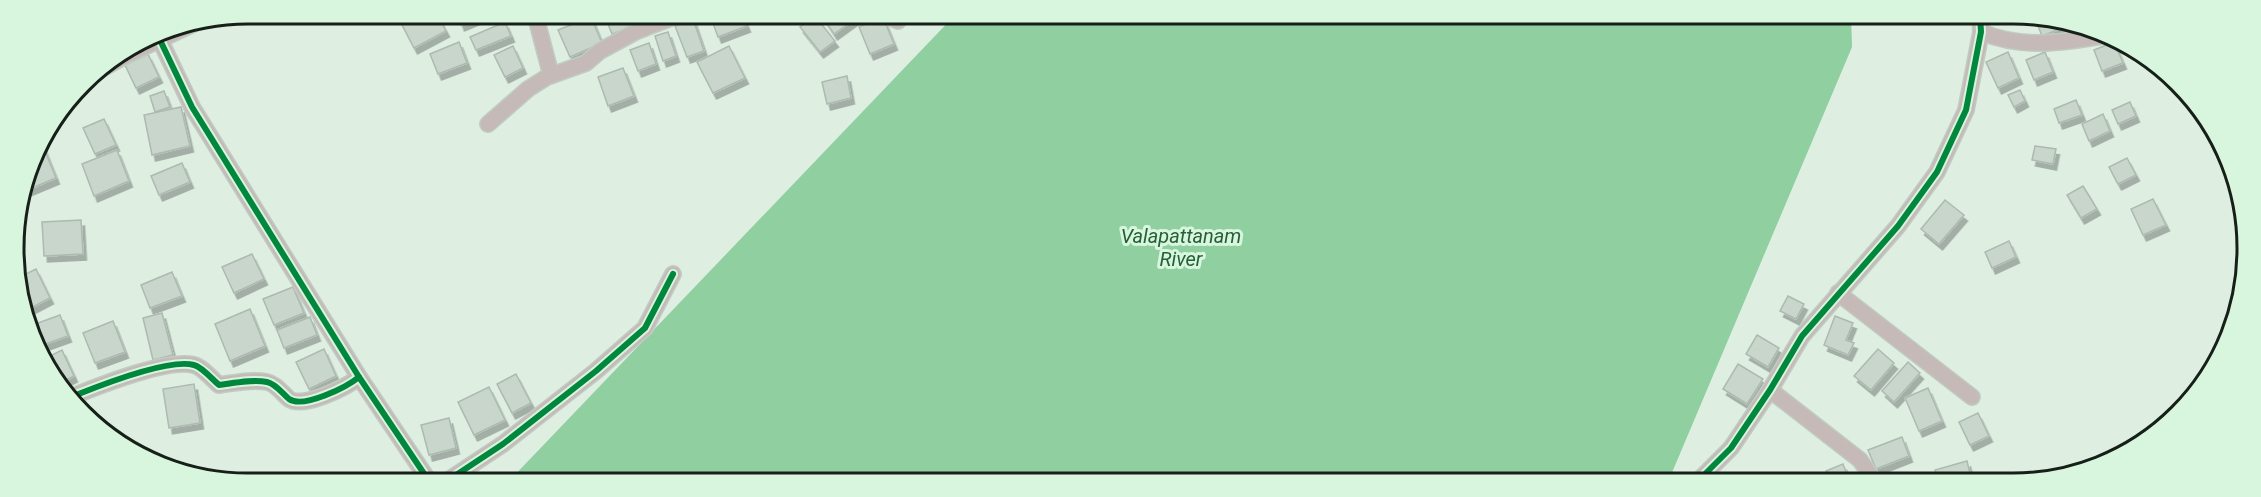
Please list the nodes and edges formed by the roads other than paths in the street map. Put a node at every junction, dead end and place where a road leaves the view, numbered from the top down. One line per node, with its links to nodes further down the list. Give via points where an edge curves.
1 (538, 24): 7 (street)
2 (655, 24): 7 (street, via 600,51 586,63)
3 (1980, 24): 4 (street)
4 (1981, 33): 5 (street, via 2001,41 2053,44); 10 (street, via 1966,110 1936,172 1898,225)
5 (2090, 38)
6 (161, 42): 11 (street, via 198,117)
7 (551, 75): 8 (street, via 528,89)
8 (488, 124)
9 (673, 274): 16 (street, via 645,328 503,444)
10 (1838, 293): 12 (street, via 1802,336); 14 (street)
11 (359, 377): 13 (street, via 306,402 291,400 270,382 219,385 194,365 179,365 129,376); 15 (street)
12 (1770, 390): 17 (street, via 1731,448); 18 (street, via 1860,460)
13 (78, 394)
14 (1972, 397)
15 (423, 473)
16 (460, 473)
17 (1706, 473)
18 (1869, 473)

